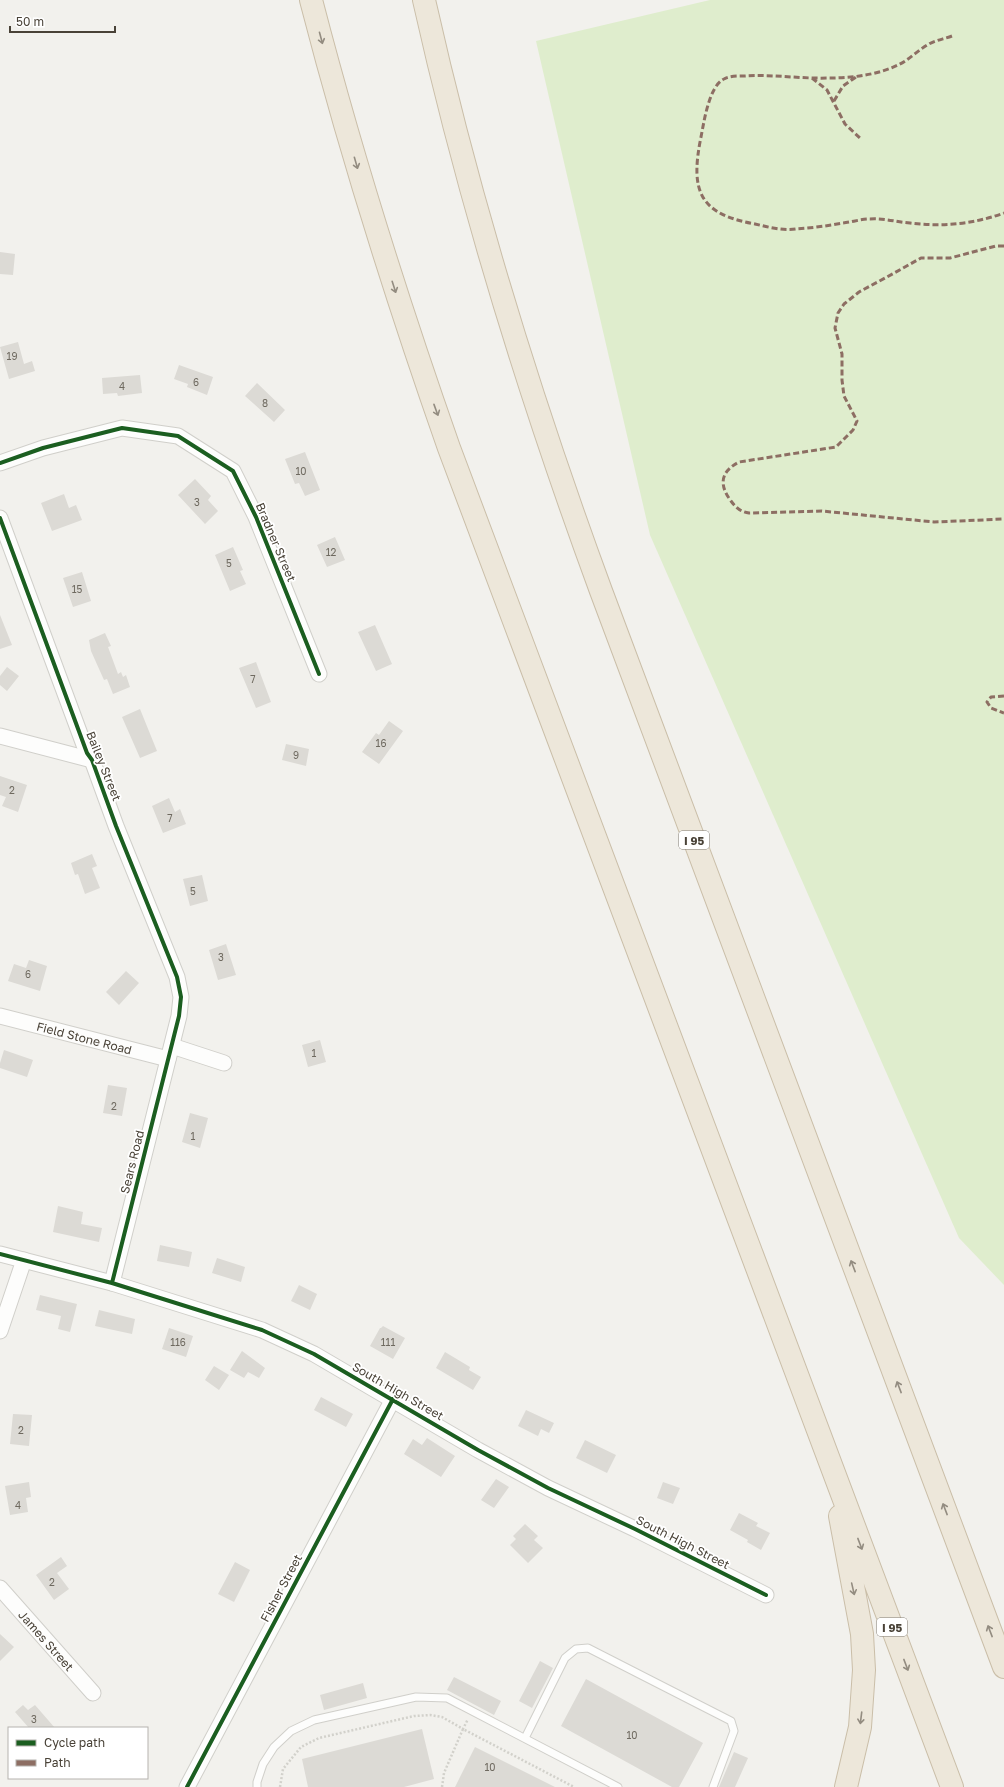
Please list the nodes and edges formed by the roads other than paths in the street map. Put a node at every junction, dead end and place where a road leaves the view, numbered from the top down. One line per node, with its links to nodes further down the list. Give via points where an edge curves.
1 (311, 0): 16 (highway, I 95, one-way to 16, via 376,229 446,440)
2 (424, 0): 19 (highway, I 95, one-way to 2, via 566,496 490,256)
3 (0, 463): 5 (street, Bradner Street, via 43,448 122,428 178,436 233,471 256,517)
4 (0, 518): 7 (street, Bailey Street, via 87,753)
5 (319, 674)
6 (0, 736): 7 (street)
7 (92, 760): 9 (street, Bailey Street, via 177,978 181,996 180,1016)
8 (0, 1016): 9 (street, Field Stone Road)
9 (170, 1053): 10 (street); 13 (street, Sears Road)
10 (224, 1063)
11 (0, 1254): 12 (street, South High Street)
12 (24, 1260): 13 (street, South High Street); 14 (street)
13 (112, 1283): 15 (street, South High Street, via 262,1330 314,1354)
14 (0, 1331)
15 (393, 1399): 18 (street, South High Street, via 548,1488); 22 (street, Fisher Street)
16 (832, 1468): 26 (highway, one-way to 26, via 864,1659 861,1720); 27 (highway, I 95, one-way to 27)
17 (0, 1588): 20 (street, James Street)
18 (766, 1595)
19 (1004, 1666)
20 (93, 1693)
21 (525, 1738): 23 (lane, via 447,1698 416,1697 314,1720 291,1731 274,1747 263,1764); 24 (lane); 25 (lane, via 565,1658 576,1649 588,1648 731,1720 734,1731)
22 (187, 1787)
23 (257, 1787)
24 (618, 1787)
25 (713, 1787)
26 (846, 1787)
27 (952, 1787)

